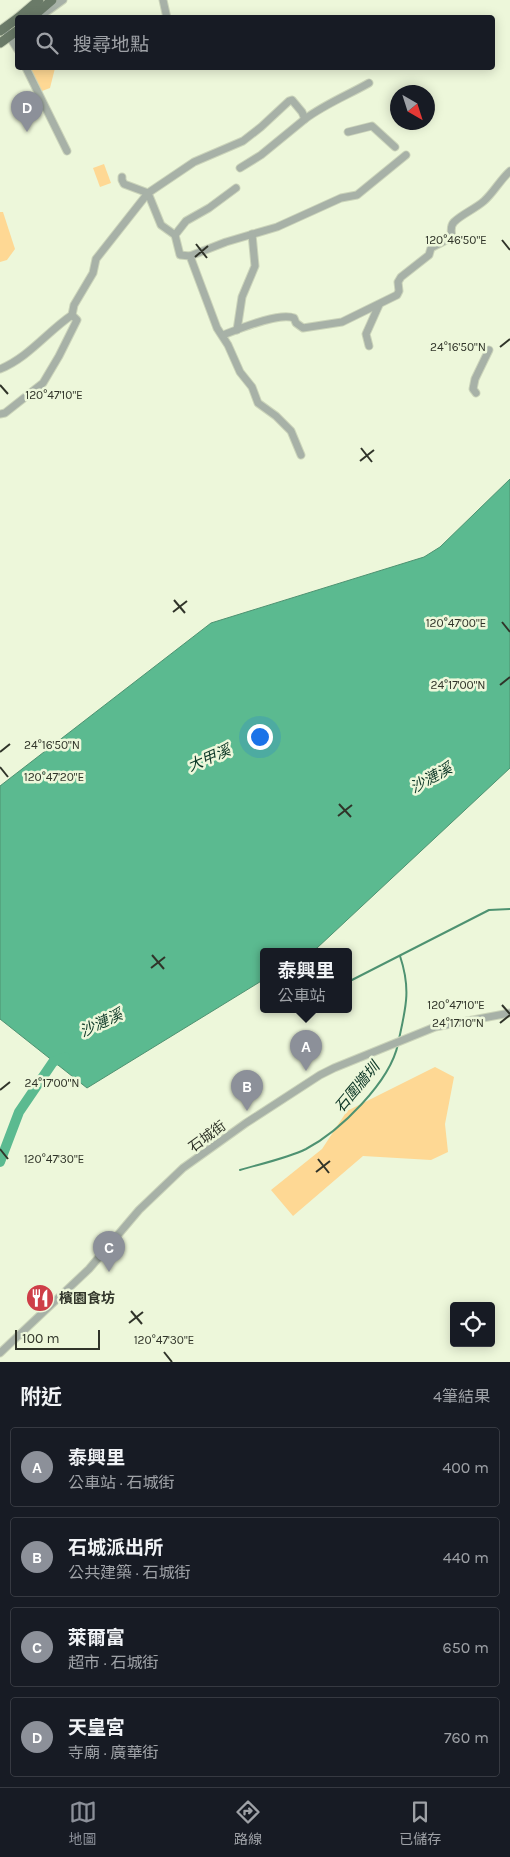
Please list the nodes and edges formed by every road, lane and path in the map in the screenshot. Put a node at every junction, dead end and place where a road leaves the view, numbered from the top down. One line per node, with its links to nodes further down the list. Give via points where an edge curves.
1 (39, 0): 5 (main road)
2 (52, 0): 6 (main road)
3 (63, 0): 7 (street)
4 (163, 0): 8 (street)
5 (22, 15)
6 (34, 15)
7 (42, 15)
8 (166, 15)
9 (15, 20): 10 (main road)
10 (2, 29): 11 (street)
11 (15, 32): 12 (main road)
12 (0, 43)
13 (27, 70): 18 (street)
14 (369, 83): 15 (street)
15 (305, 118): 20 (street); 24 (street, via 292,100 289,101 242,141 194,162)
16 (348, 132): 17 (street, via 372,126)
17 (395, 147)
18 (67, 151)
19 (406, 156): 25 (street, via 357,196 341,198)
20 (240, 168)
21 (510, 171): 28 (street, via 488,197 452,225 452,238 435,245 426,258 399,280 399,293)
22 (122, 177): 24 (street, via 124,184)
23 (236, 188): 26 (street, via 186,221)
24 (148, 193): 26 (street, via 161,225); 29 (street, via 96,259 93,273)
25 (252, 234): 27 (street); 30 (street, via 255,266 242,297)
26 (175, 235): 27 (street, via 180,255)
27 (190, 256): 31 (street, via 217,328)
28 (378, 305): 30 (street, via 333,324 303,328 294,318 287,316); 32 (street, via 366,334)
29 (72, 314): 34 (street, via 38,344); 36 (street, via 77,324 43,383)
30 (237, 330): 31 (street)
31 (223, 335): 37 (street, via 258,403 291,431)
32 (369, 346)
33 (489, 350): 35 (street, via 475,379 473,389)
34 (0, 369)
35 (476, 393)
36 (0, 414)
37 (301, 455)
38 (510, 1014): 39 (street, 石城街, via 435,1027 334,1068 246,1122 172,1178 139,1210 89,1269)
39 (0, 1353)

